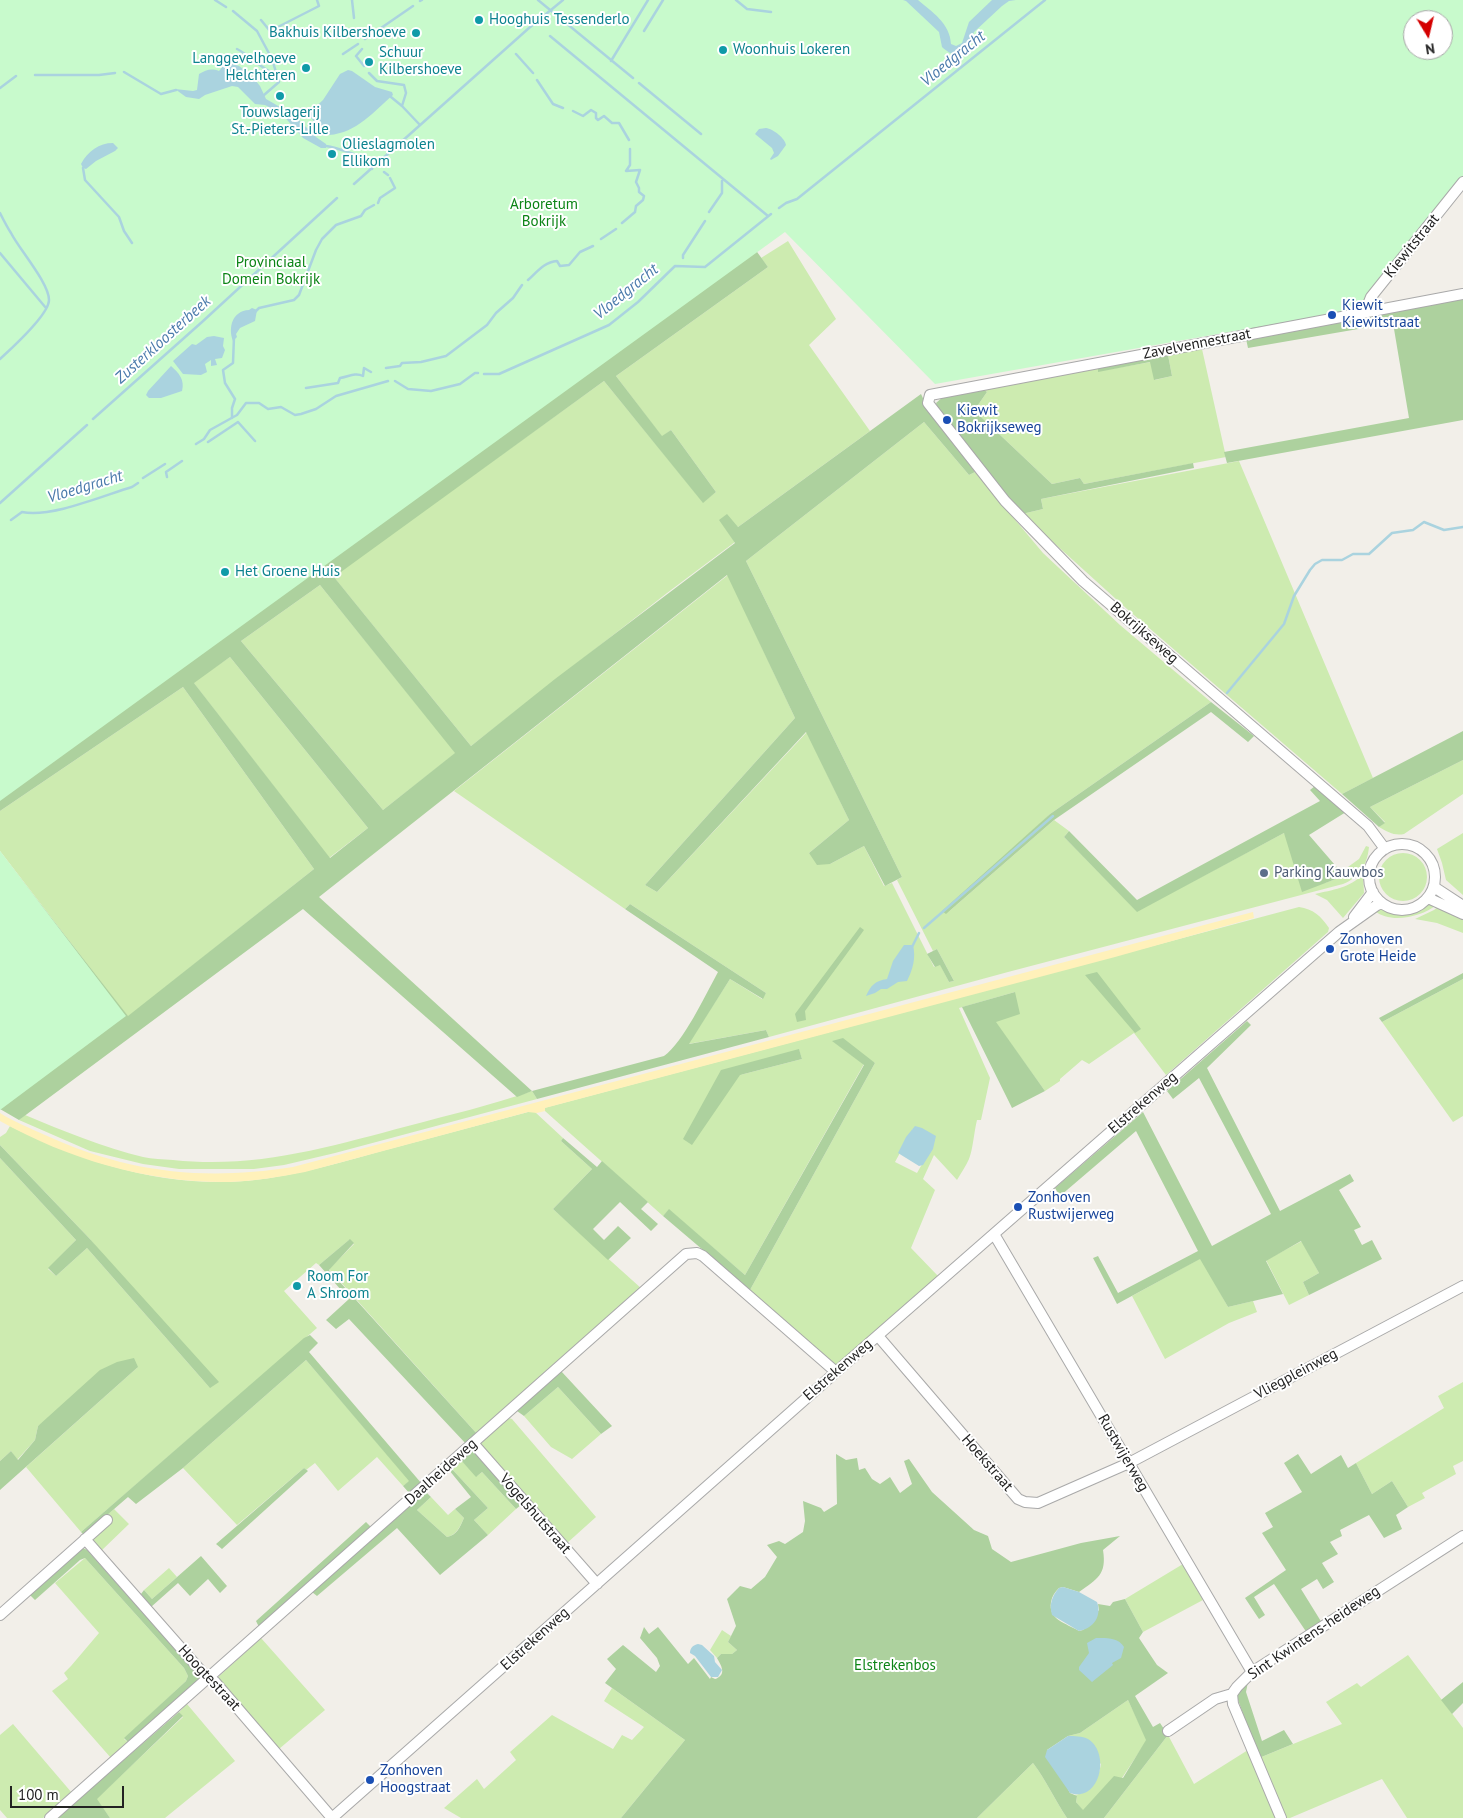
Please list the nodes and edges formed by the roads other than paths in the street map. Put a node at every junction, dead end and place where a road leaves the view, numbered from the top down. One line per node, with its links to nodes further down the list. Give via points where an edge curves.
1 (1463, 182): 3 (street, Kiewitstraat, via 1371,297)
2 (1463, 294): 3 (street, Zavelvennestraat)
3 (1365, 312): 4 (street, Zavelvennestraat)
4 (930, 395): 5 (street, Bokrijkseweg, via 928,403 1005,501 1083,581 1368,826)
5 (1385, 849): 6 (street, via 1402,844 1419,849 1431,861); 7 (street, via 1370,868)
6 (1434, 887): 8 (street); 10 (street)
7 (1373, 892): 9 (street); 12 (street, Elstrekenweg)
8 (1428, 898): 9 (street, via 1411,909 1396,909); 11 (street)
9 (1382, 903): 12 (street, Elstrekenweg)
10 (1463, 906)
11 (1463, 914)
12 (1347, 925): 13 (street, Elstrekenweg)
13 (994, 1234): 15 (street, Elstrekenweg); 18 (street, Rustwijerweg)
14 (1463, 1286): 18 (street, Vliegpleinweg)
15 (878, 1336): 16 (street, Elstrekenweg); 18 (street, Hoekstraat, via 1018,1499 1038,1503)
16 (836, 1372): 17 (street, Daalheideweg, via 703,1256 692,1253 682,1258); 22 (street, Elstrekenweg)
17 (473, 1443): 22 (street, Vogelshutstraat); 25 (street, Daalheideweg)
18 (1129, 1463): 24 (street, Rustwijerweg)
19 (106, 1520): 21 (street)
20 (1463, 1536): 24 (street, Sint Kwintens-heideweg)
21 (85, 1539): 23 (street); 25 (street, Hoogtestraat)
22 (597, 1584): 29 (street, Elstrekenweg)
23 (0, 1615)
24 (1252, 1672): 26 (street, Sint Kwintens-heideweg)
25 (208, 1678): 28 (street, Daalheideweg); 29 (street, Hoogtestraat, via 215,1682)
26 (1232, 1694): 27 (street, Sint Kwintens-heideweg, via 1215,1700); 30 (street, via 1233,1704)
27 (1168, 1731)
28 (50, 1818)
29 (332, 1818)
30 (1281, 1818)

